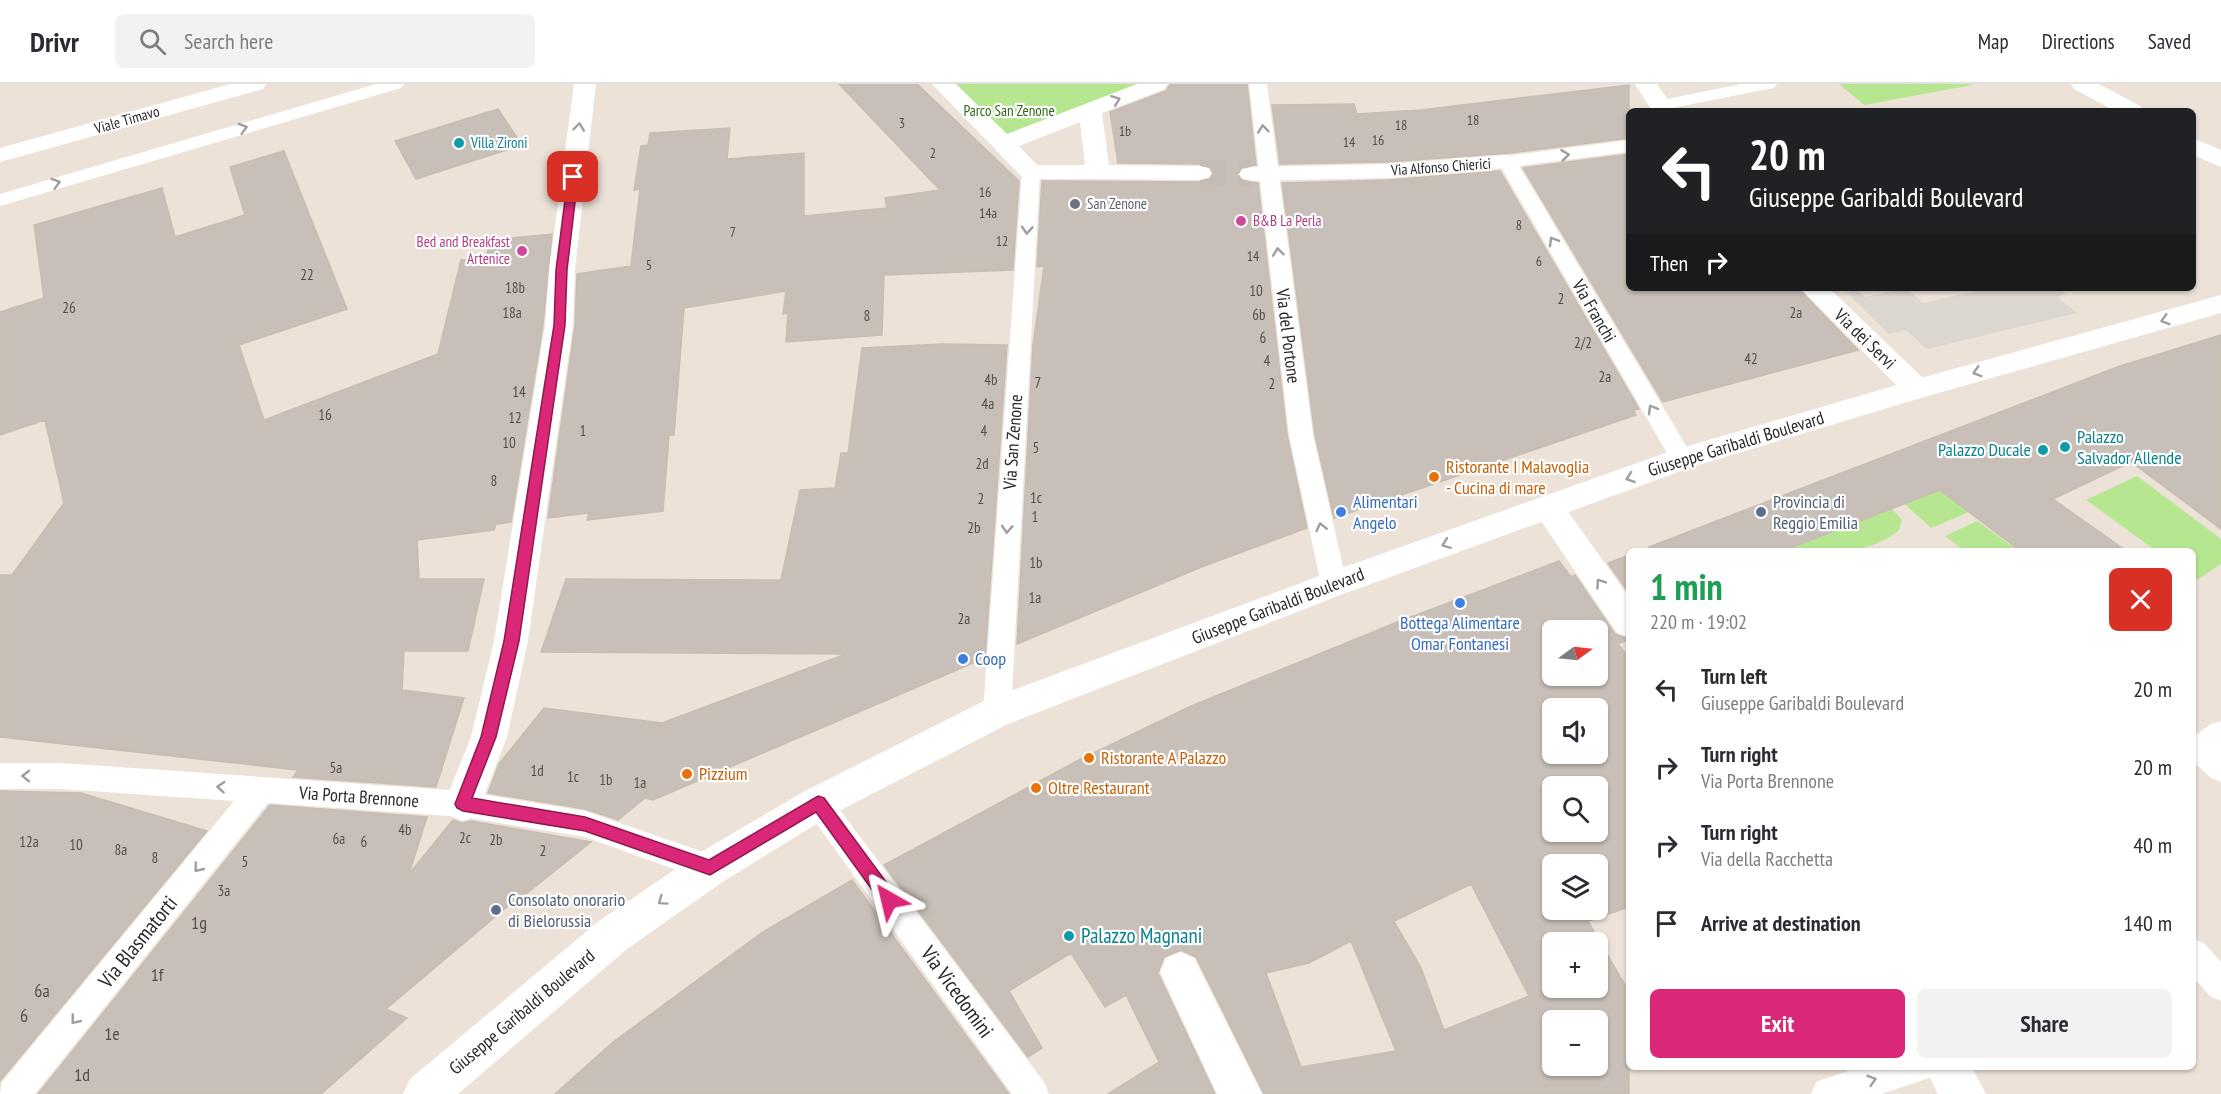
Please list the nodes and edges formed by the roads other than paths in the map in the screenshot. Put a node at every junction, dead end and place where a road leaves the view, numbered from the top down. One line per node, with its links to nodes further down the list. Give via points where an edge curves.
1 (255, 84): 16 (street, Viale Timavo)
2 (395, 84): 23 (lane, one-way to 2)
3 (585, 84): 37 (street, one-way to 3, via 489,737 512,641 559,325)
4 (943, 84): 13 (street)
5 (1156, 84): 12 (street, one-way to 5)
6 (1258, 84): 22 (lane, Via del Portone, one-way to 6)
7 (1646, 84): 10 (street)
8 (1768, 84): 10 (lane)
9 (2082, 84): 11 (street)
10 (1663, 108)
11 (2126, 108)
12 (1090, 110): 13 (street); 20 (street)
13 (1003, 144): 19 (street)
14 (1626, 146): 18 (lane, Via Alfonso Chierici, one-way to 14)
15 (2196, 147): 17 (street)
16 (0, 155)
17 (2221, 160)
18 (1507, 162): 22 (street, Via Alfonso Chierici, via 1388,171); 27 (lane, Via Franchi, one-way to 18)
19 (1030, 172): 20 (street); 31 (lane, Via San Zenone, one-way to 31)
20 (1098, 172): 21 (street)
21 (1200, 173)
22 (1260, 174): 29 (lane, Via del Portone, one-way to 22, via 1301,435)
23 (0, 200)
24 (1816, 291): 26 (street, Via dei Servi)
25 (2221, 304): 26 (street, Giuseppe Garibaldi Boulevard, one-way to 26)
26 (1917, 389): 27 (street, Giuseppe Garibaldi Boulevard)
27 (1682, 459): 28 (street, Giuseppe Garibaldi Boulevard, one-way to 28)
28 (1548, 507): 29 (street, Giuseppe Garibaldi Boulevard, one-way to 29); 30 (street, one-way to 28)
29 (1334, 585): 31 (street, Giuseppe Garibaldi Boulevard)
30 (1626, 619)
31 (997, 712): 36 (street, Giuseppe Garibaldi Boulevard)
32 (2204, 745): 33 (lane)
33 (2221, 769)
34 (0, 776): 35 (lane, Via Porta Brennone, one-way to 34, via 62,776)
35 (261, 790): 37 (lane, Via Porta Brennone); 44 (lane, Via Blasmatorti, one-way to 44)
36 (818, 803): 38 (street, Giuseppe Garibaldi Boulevard); 46 (lane, Via Vicedomini)
37 (463, 804): 38 (lane, Via Porta Brennone, via 585,824)
38 (710, 868): 45 (street, Giuseppe Garibaldi Boulevard, one-way to 45, via 613,935)
39 (2196, 957): 41 (lane)
40 (1180, 972): 47 (street)
41 (2221, 985)
42 (1904, 1070): 48 (lane, one-way to 42)
43 (1948, 1070): 49 (street)
44 (14, 1094)
45 (425, 1094)
46 (1032, 1094)
47 (1240, 1094)
48 (1828, 1094)
49 (1964, 1094)

